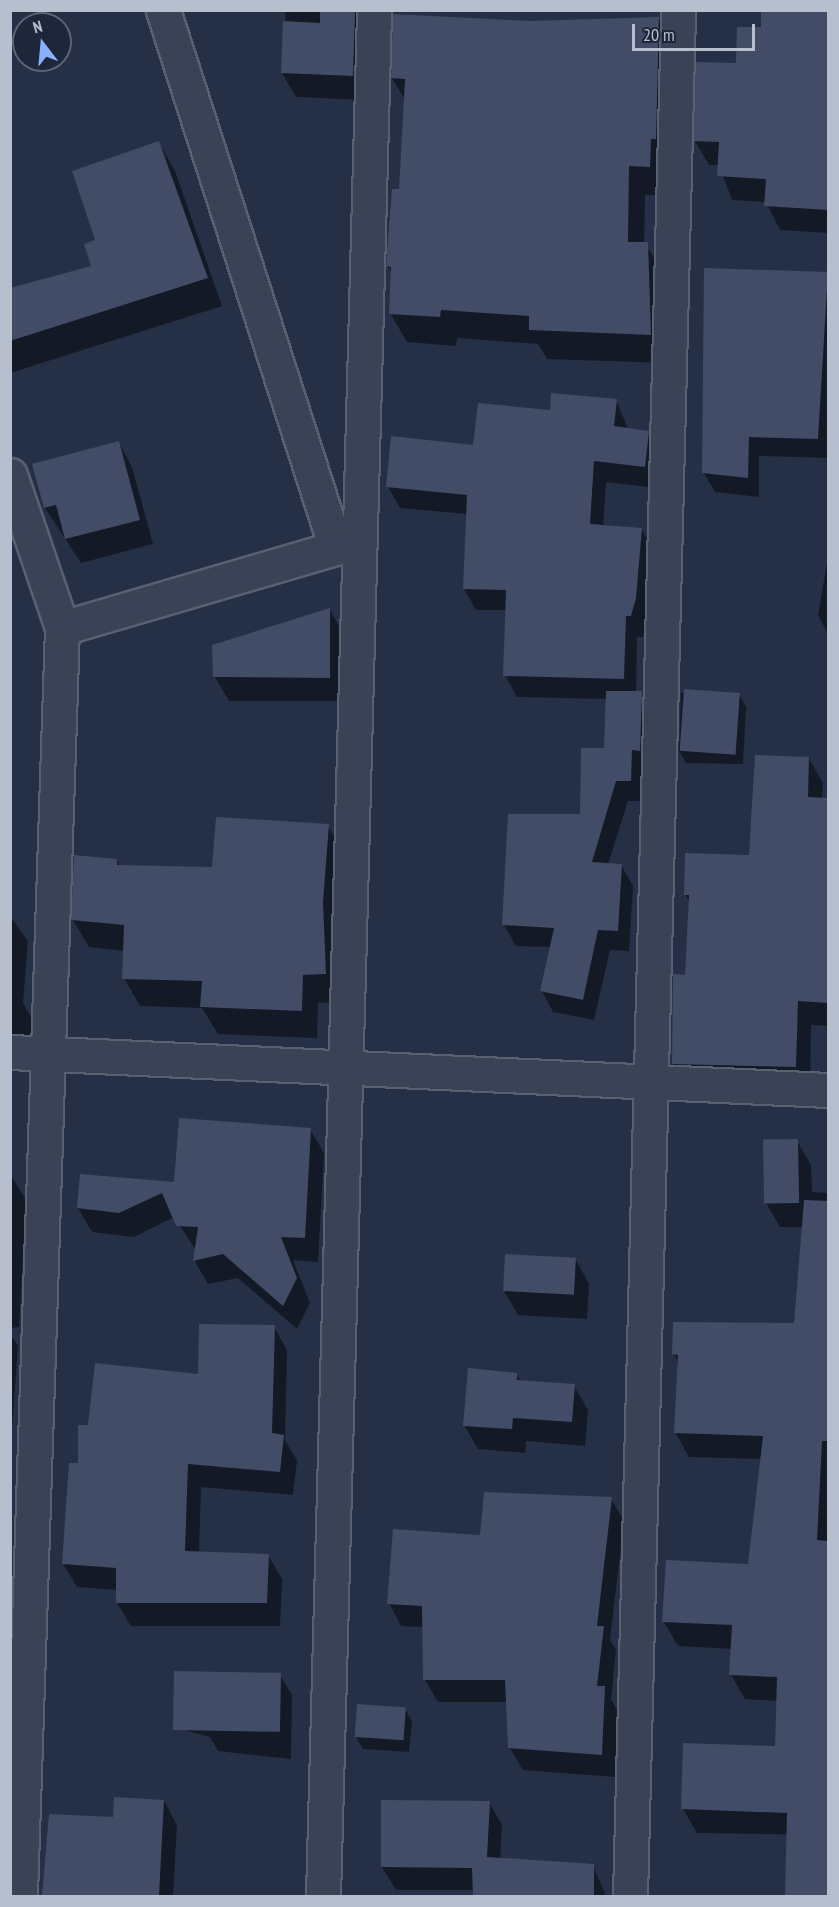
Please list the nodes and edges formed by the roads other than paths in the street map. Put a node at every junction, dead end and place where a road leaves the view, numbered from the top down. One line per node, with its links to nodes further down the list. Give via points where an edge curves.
1 (163, 10): 6 (street)
2 (374, 10): 6 (street)
3 (678, 10): 11 (street)
4 (10, 475): 5 (street)
5 (22, 545): 7 (street)
6 (348, 545): 7 (street); 10 (street)
7 (62, 628): 9 (street)
8 (10, 1053): 9 (street)
9 (48, 1054): 10 (street); 13 (street)
10 (345, 1068): 11 (street); 14 (street)
11 (651, 1081): 12 (street); 15 (street)
12 (828, 1090)
13 (20, 1896)
14 (322, 1896)
15 (630, 1896)

